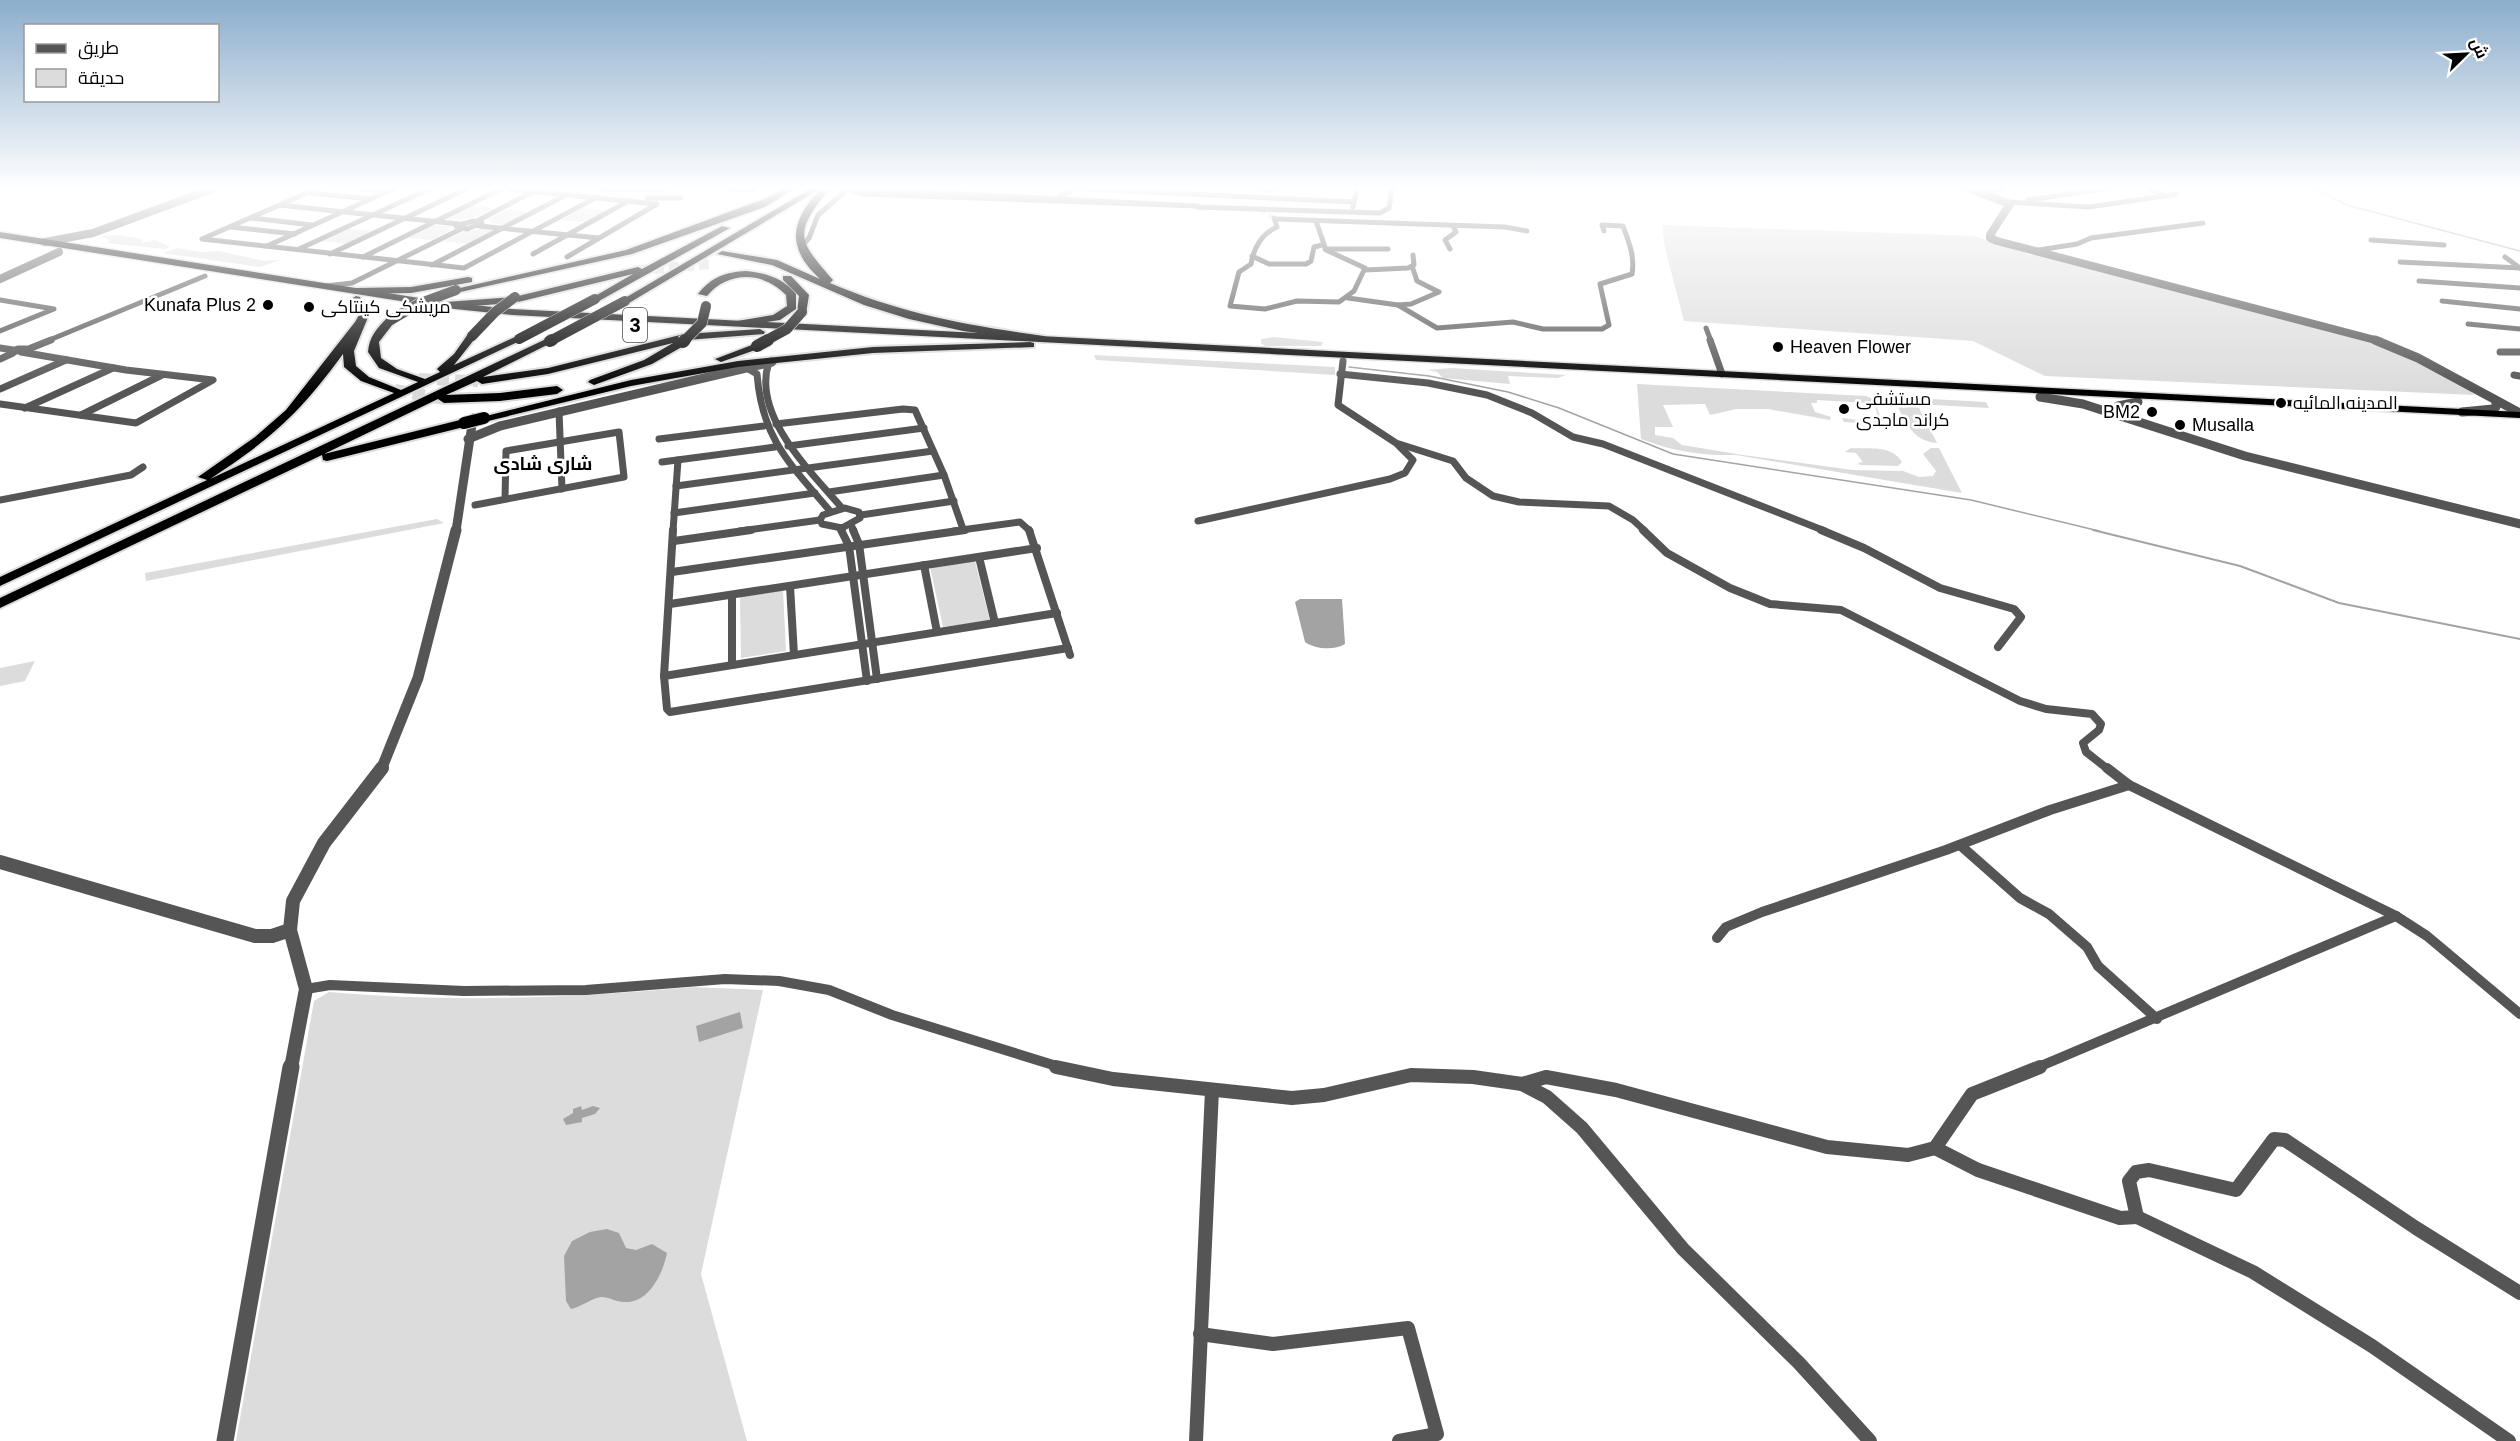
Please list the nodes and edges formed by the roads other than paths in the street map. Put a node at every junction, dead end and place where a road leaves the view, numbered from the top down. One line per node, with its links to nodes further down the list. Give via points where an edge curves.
1 (47, 256): 30 (street)
2 (84, 256): 31 (highway, 3)
3 (136, 256): 33 (highway, 3)
4 (354, 256): 21 (street)
5 (406, 256): 23 (street)
6 (449, 256): 25 (street)
7 (489, 256): 25 (street, via 469,267)
8 (598, 256): 35 (highway, via 419,289)
9 (612, 256): 69 (highway, bridge, via 456,290 425,301 391,320 373,341 372,353 393,371)
10 (657, 256): 69 (highway, bridge, via 615,262 537,285 495,312 449,364)
11 (671, 256): 69 (highway, bridge, via 519,339)
12 (704, 256): 109 (highway, bridge, via 550,341)
13 (711, 256): 39 (highway, via 700,274)
14 (807, 256): 36 (highway, via 818,272)
15 (1252, 256): 16 (street, via 1269,264 1304,264); 37 (street, via 1251,264 1239,272 1230,306 1266,309 1297,301 1335,303)
16 (1312, 256)
17 (1333, 256): 29 (street, via 1364,266)
18 (1413, 256): 26 (street)
19 (1633, 256): 42 (street, via 1632,274 1600,284 1609,325 1606,327 1543,329 1514,322 1478,322 1437,328)
20 (2052, 256): 77 (street, via 2376,340)
21 (362, 257): 23 (street)
22 (2505, 257): 27 (street)
23 (397, 261): 25 (street); 33 (street, via 352,283); 35 (street, via 355,284)
24 (2400, 262): 27 (street)
25 (432, 265)
26 (1412, 266): 29 (street); 42 (street, via 1417,280 1439,292)
27 (2520, 268)
28 (639, 270): 41 (highway, via 514,300)
29 (1365, 270): 37 (street)
30 (0, 275)
31 (202, 275): 35 (highway, 3); 54 (street)
32 (2419, 280): 34 (street)
33 (325, 286): 35 (highway, 3)
34 (2520, 288)
35 (356, 293): 41 (highway, 3); 44 (highway, via 363,311); 50 (highway, 3, via 510,318)
36 (854, 296): 51 (highway, via 928,321); 73 (highway, bridge, via 774,262 720,259 785,277 804,295 802,312 787,329 757,346)
37 (1348, 298): 42 (street)
38 (0, 300): 49 (street, via 54,309)
39 (704, 300): 45 (highway, via 710,283 749,274 771,279 790,294 793,304 784,315); 74 (highway, bridge, via 702,323 683,342 648,362 602,379)
40 (2442, 301): 43 (street)
41 (445, 305): 45 (highway, 3)
42 (1398, 305)
43 (2520, 309)
44 (362, 321): 72 (highway, via 348,351 350,367 365,379); 130 (highway, via 291,411 257,441 184,488)
45 (735, 324): 51 (highway, 3)
46 (2468, 324): 48 (street)
47 (1706, 328): 66 (street)
48 (2520, 329)
49 (0, 331)
50 (760, 332): 52 (highway, 3); 68 (highway, via 673,339 548,371)
51 (1044, 339): 57 (highway, 3)
52 (1030, 345): 57 (highway, 3); 58 (highway, via 873,350)
53 (0, 348): 54 (street)
54 (19, 351): 59 (street); 60 (street)
55 (2500, 352): 56 (street)
56 (2520, 352)
57 (1275, 354): 61 (highway, 3); 66 (highway, 3)
58 (803, 357): 62 (street); 73 (highway, via 706,369)
59 (0, 359)
60 (66, 360): 64 (street); 71 (street)
61 (1343, 361): 65 (street); 70 (highway, 3)
62 (769, 362): 63 (street); 89 (street, via 769,402)
63 (745, 367): 82 (street); 90 (street, via 757,375)
64 (113, 368): 67 (street); 80 (street)
65 (1340, 374): 95 (street, via 1338,405); 142 (street, via 1418,381 1487,395 1526,410 1573,437 1603,444 1854,544 1940,588 2014,609 2021,617)
66 (1722, 374): 70 (highway, 3)
67 (162, 375): 85 (street); 85 (street, via 213,381 139,422)
68 (482, 381)
69 (418, 383): 130 (highway)
70 (1916, 388): 75 (highway, 3); 76 (highway, 3)
71 (0, 389)
72 (395, 390)
73 (589, 392): 86 (highway)
74 (528, 395): 86 (highway, via 492,403); 86 (highway, via 446,399 467,410)
75 (2040, 398): 78 (highway, 3); 87 (street, via 2083,404)
76 (2254, 401): 81 (highway); 83 (highway, 3)
77 (2496, 401): 83 (street, via 2493,409); 84 (street)
78 (2138, 402): 81 (highway, 3); 87 (street, via 2118,406 2121,412)
79 (0, 404): 80 (street)
80 (25, 408): 85 (street)
81 (2266, 408): 88 (highway, 3)
82 (559, 411): 92 (street, via 492,428); 94 (street)
83 (2463, 412): 84 (highway, 3)
84 (2520, 414)
85 (81, 415)
86 (473, 420): 92 (street); 109 (highway, via 334,455)
87 (2138, 420): 120 (street, via 2245,456)
88 (2520, 421)
89 (776, 424): 91 (street, via 909,408 916,411); 96 (street)
90 (764, 426): 93 (street); 97 (street)
91 (924, 428): 96 (street); 98 (street)
92 (468, 439): 152 (street, via 460,514 418,678 386,762 324,843 303,878 293,902)
93 (659, 439)
94 (560, 441): 106 (street); 106 (street, via 619,432 624,477); 110 (street, via 506,451)
95 (1396, 443): 119 (street, via 1413,460 1404,473 1390,479); 148 (street, via 1453,461 1466,478 1493,496 1519,502 1609,506 1633,519 1667,553 1748,597 1841,610 2020,701 2046,709 2092,714 2101,724 2083,743 2086,752)
96 (788, 446): 102 (street)
97 (775, 447): 99 (street); 103 (street)
98 (933, 451): 102 (street); 104 (street)
99 (678, 460): 100 (street); 105 (street)
100 (662, 462)
101 (143, 466): 111 (street, via 131,475)
102 (806, 469): 103 (street); 107 (street)
103 (793, 470): 105 (street); 108 (street)
104 (944, 475): 107 (street); 112 (street)
105 (676, 486): 116 (street)
106 (562, 489): 110 (street)
107 (828, 492): 114 (street)
108 (816, 493): 115 (street); 116 (street)
109 (231, 494): 136 (highway)
110 (505, 499): 113 (street)
111 (0, 500)
112 (954, 501): 117 (street); 123 (street)
113 (475, 505)
114 (842, 508): 115 (street); 117 (street)
115 (830, 511): 118 (street)
116 (674, 513): 124 (street)
117 (861, 515): 121 (street)
118 (820, 520): 122 (street, via 826,527); 124 (street)
119 (1198, 521)
120 (2520, 524)
121 (851, 525): 122 (street); 125 (street)
122 (840, 528): 126 (street)
123 (963, 530): 125 (street); 127 (street, via 1020,522 1031,532)
124 (674, 541): 131 (street)
125 (859, 544): 126 (street); 132 (street)
126 (849, 546): 131 (street); 132 (street)
127 (1037, 548): 128 (street); 138 (street)
128 (979, 557): 129 (street); 139 (street)
129 (924, 566): 132 (street); 140 (street)
130 (26, 570): 133 (highway)
131 (672, 572): 137 (street)
132 (859, 575): 134 (street); 141 (street)
133 (0, 582)
134 (790, 586): 135 (street); 143 (street)
135 (732, 595): 137 (street); 144 (street)
136 (0, 603)
137 (670, 604): 145 (street)
138 (1057, 613): 139 (street); 146 (street, via 1069,652)
139 (995, 623): 140 (street)
140 (937, 632): 141 (street)
141 (867, 643): 143 (street); 146 (street); 147 (street)
142 (1998, 647)
143 (794, 654): 144 (street)
144 (732, 664): 145 (street)
145 (664, 676): 147 (street, via 668,709 674,713)
146 (877, 679): 147 (street)
147 (867, 681)
148 (2129, 785): 149 (street); 151 (street)
149 (1960, 845): 153 (street, via 1762,912 1726,927); 156 (street, via 2020,898 2049,914 2087,947 2098,966)
150 (0, 862): 152 (street, via 255,936 273,936)
151 (2396, 916): 155 (street, via 2427,936); 156 (street)
152 (290, 930): 154 (street)
153 (1717, 938)
154 (306, 989): 158 (street, via 330,985 464,991 586,990 725,979 779,981 829,990 886,1013 1064,1070); 163 (street)
155 (2520, 1014)
156 (2157, 1018): 159 (street, via 1972,1094)
157 (1522, 1084): 158 (street, via 1422,1075 1300,1098); 159 (street, via 1546,1077 1616,1090 1827,1147 1908,1155); 166 (street, via 1547,1097 1582,1128 1683,1249 1799,1363)
158 (1212, 1090): 162 (street)
159 (1935, 1148): 160 (street, via 1989,1174 2120,1218)
160 (2137, 1217): 161 (street, via 2129,1180 2136,1172 2149,1170 2236,1190 2274,1139 2285,1140); 167 (street, via 2253,1272 2372,1346)
161 (2520, 1293)
162 (1200, 1334): 164 (street); 165 (street, via 1274,1344 1408,1328 1437,1434)
163 (225, 1441)
164 (1196, 1441)
165 (1399, 1441)
166 (1870, 1441)
167 (2510, 1441)

